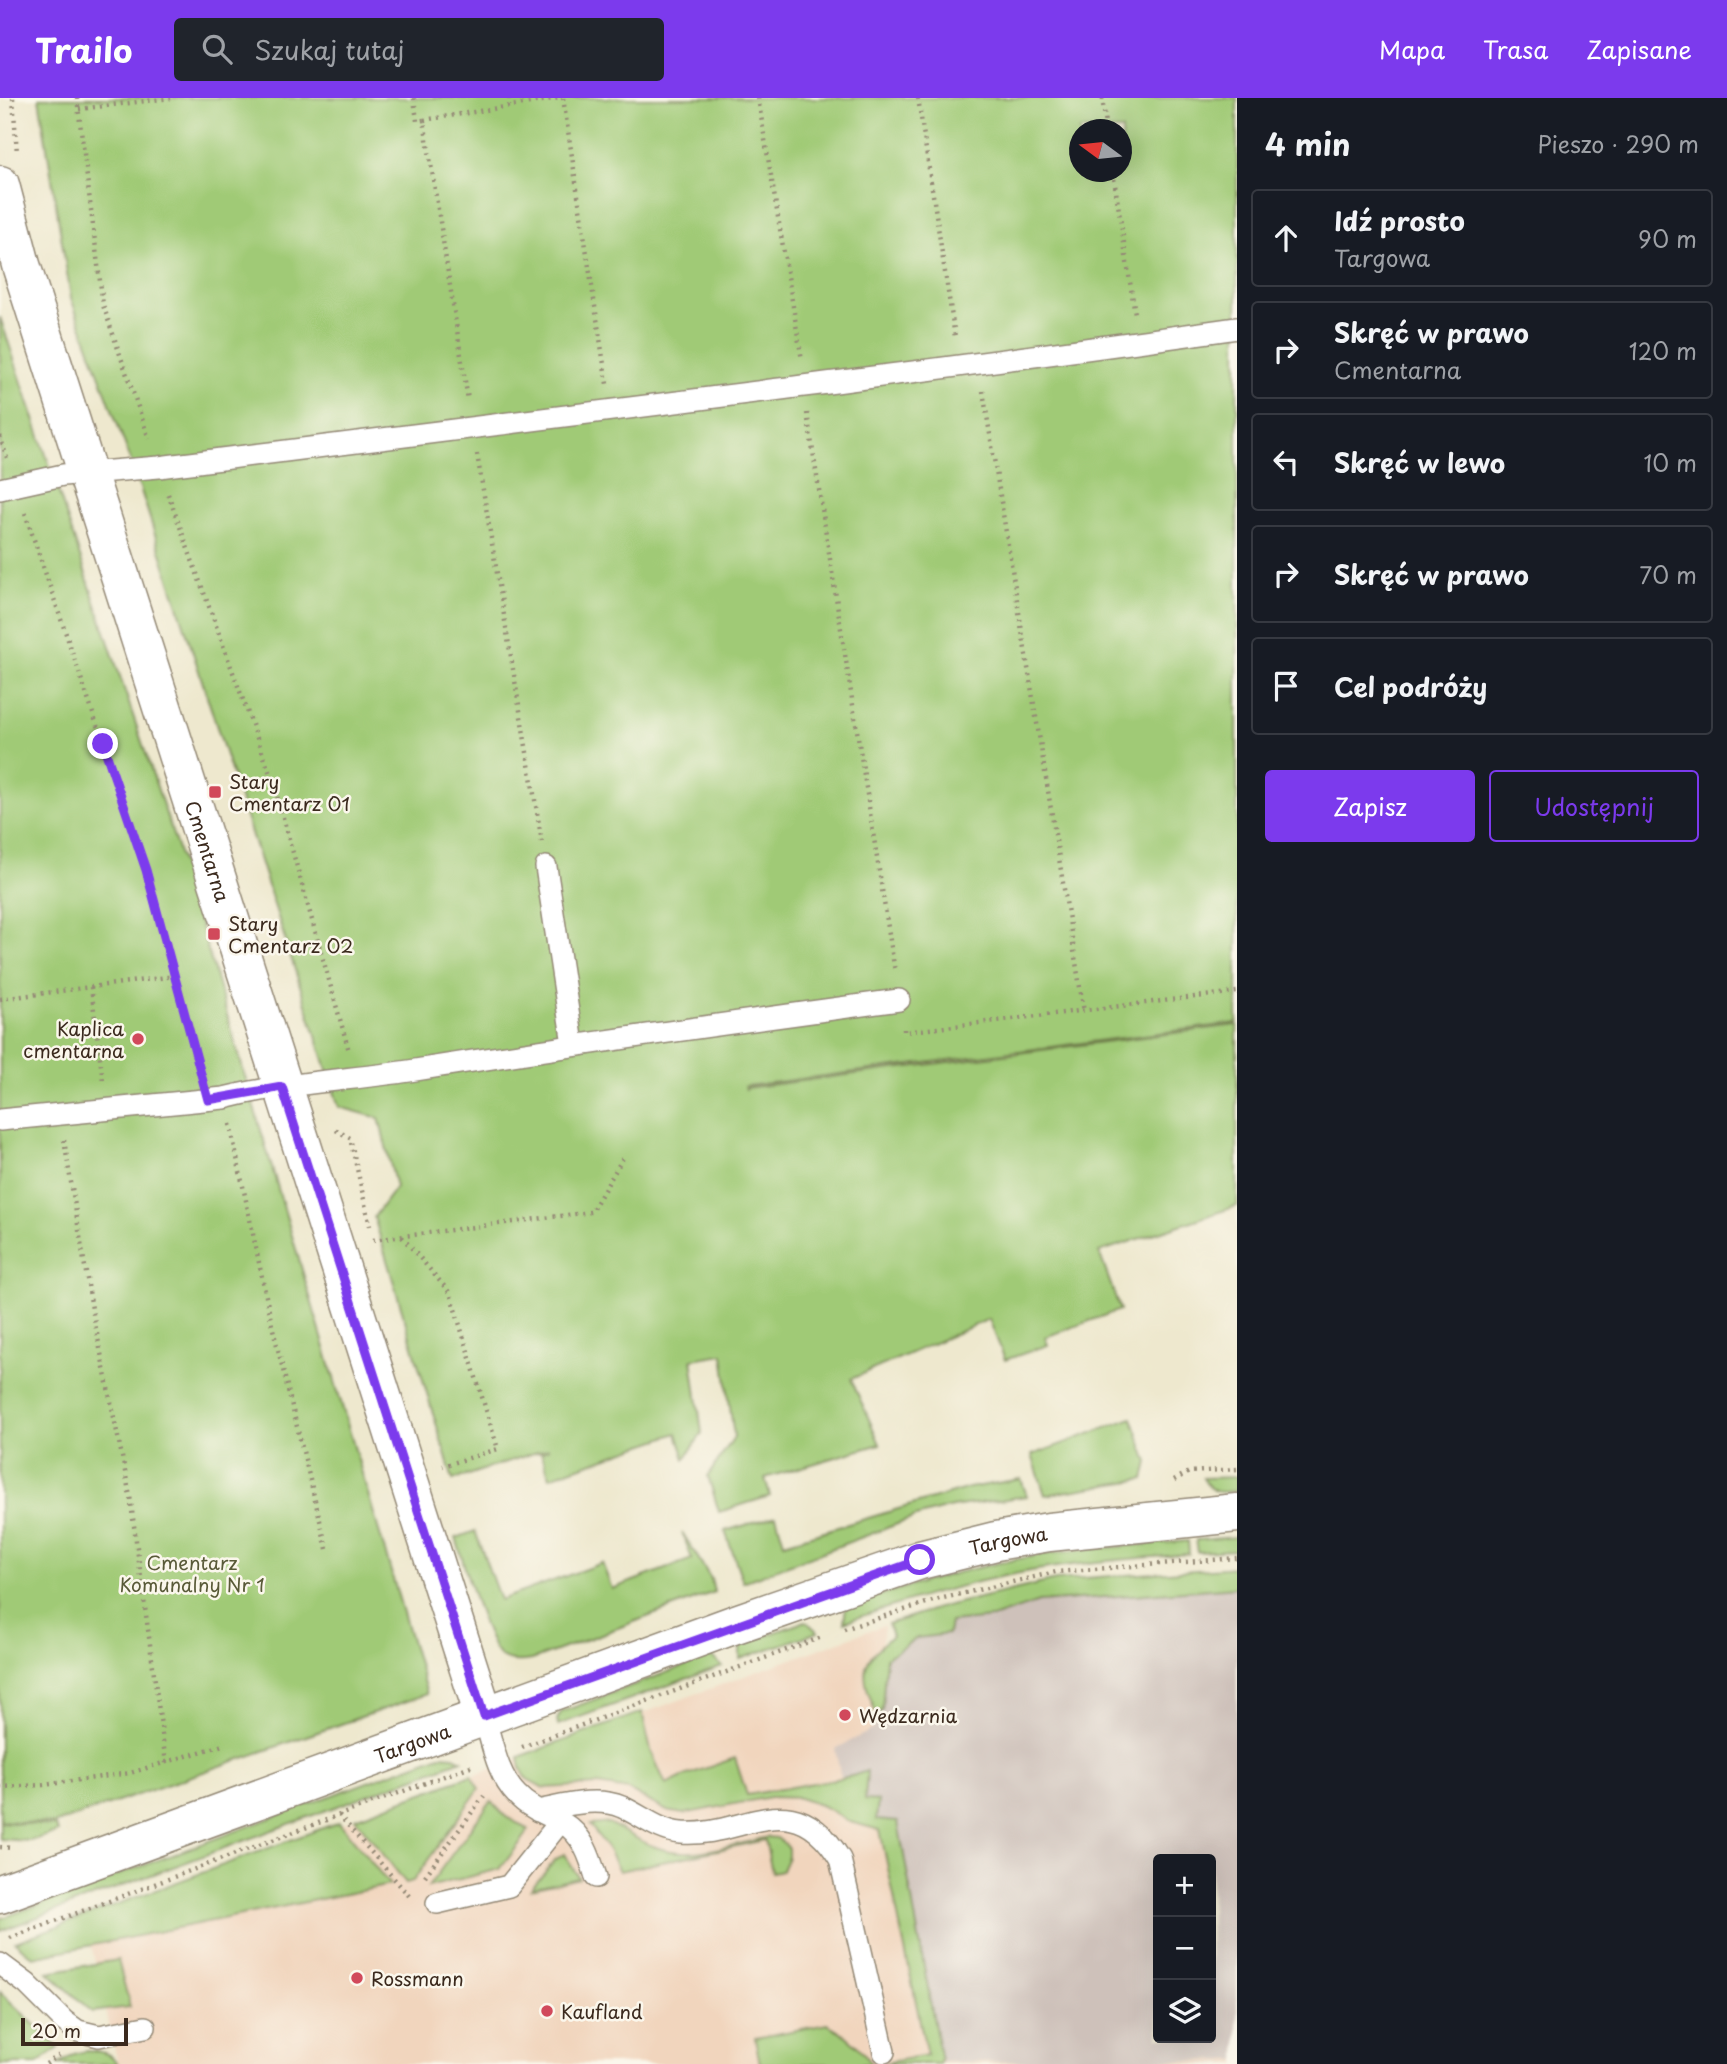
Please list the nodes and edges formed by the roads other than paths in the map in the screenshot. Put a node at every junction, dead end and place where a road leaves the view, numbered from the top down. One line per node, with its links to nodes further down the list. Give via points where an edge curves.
1 (0, 185): 3 (street, Cmentarna)
2 (1237, 328): 3 (lane, via 159,467)
3 (87, 471): 4 (lane); 8 (street, Cmentarna)
4 (8, 487)
5 (546, 867): 7 (lane)
6 (899, 1000): 7 (lane)
7 (573, 1044): 8 (lane)
8 (282, 1087): 9 (lane, via 216,1099); 11 (street, Cmentarna)
9 (0, 1120)
10 (1237, 1513): 11 (street, Targowa, via 1049,1532 932,1557)
11 (484, 1716): 12 (lane, via 504,1778); 15 (street, Targowa)
12 (538, 1811): 13 (lane); 19 (lane, via 601,1803 680,1833 767,1817 794,1820 817,1831 840,1860)
13 (560, 1822): 14 (lane, via 583,1844); 16 (lane, via 509,1886)
14 (596, 1878)
15 (0, 1894)
16 (437, 1903)
17 (0, 1964): 18 (lane, via 78,2031 99,2036)
18 (145, 2027)
19 (884, 2052)

